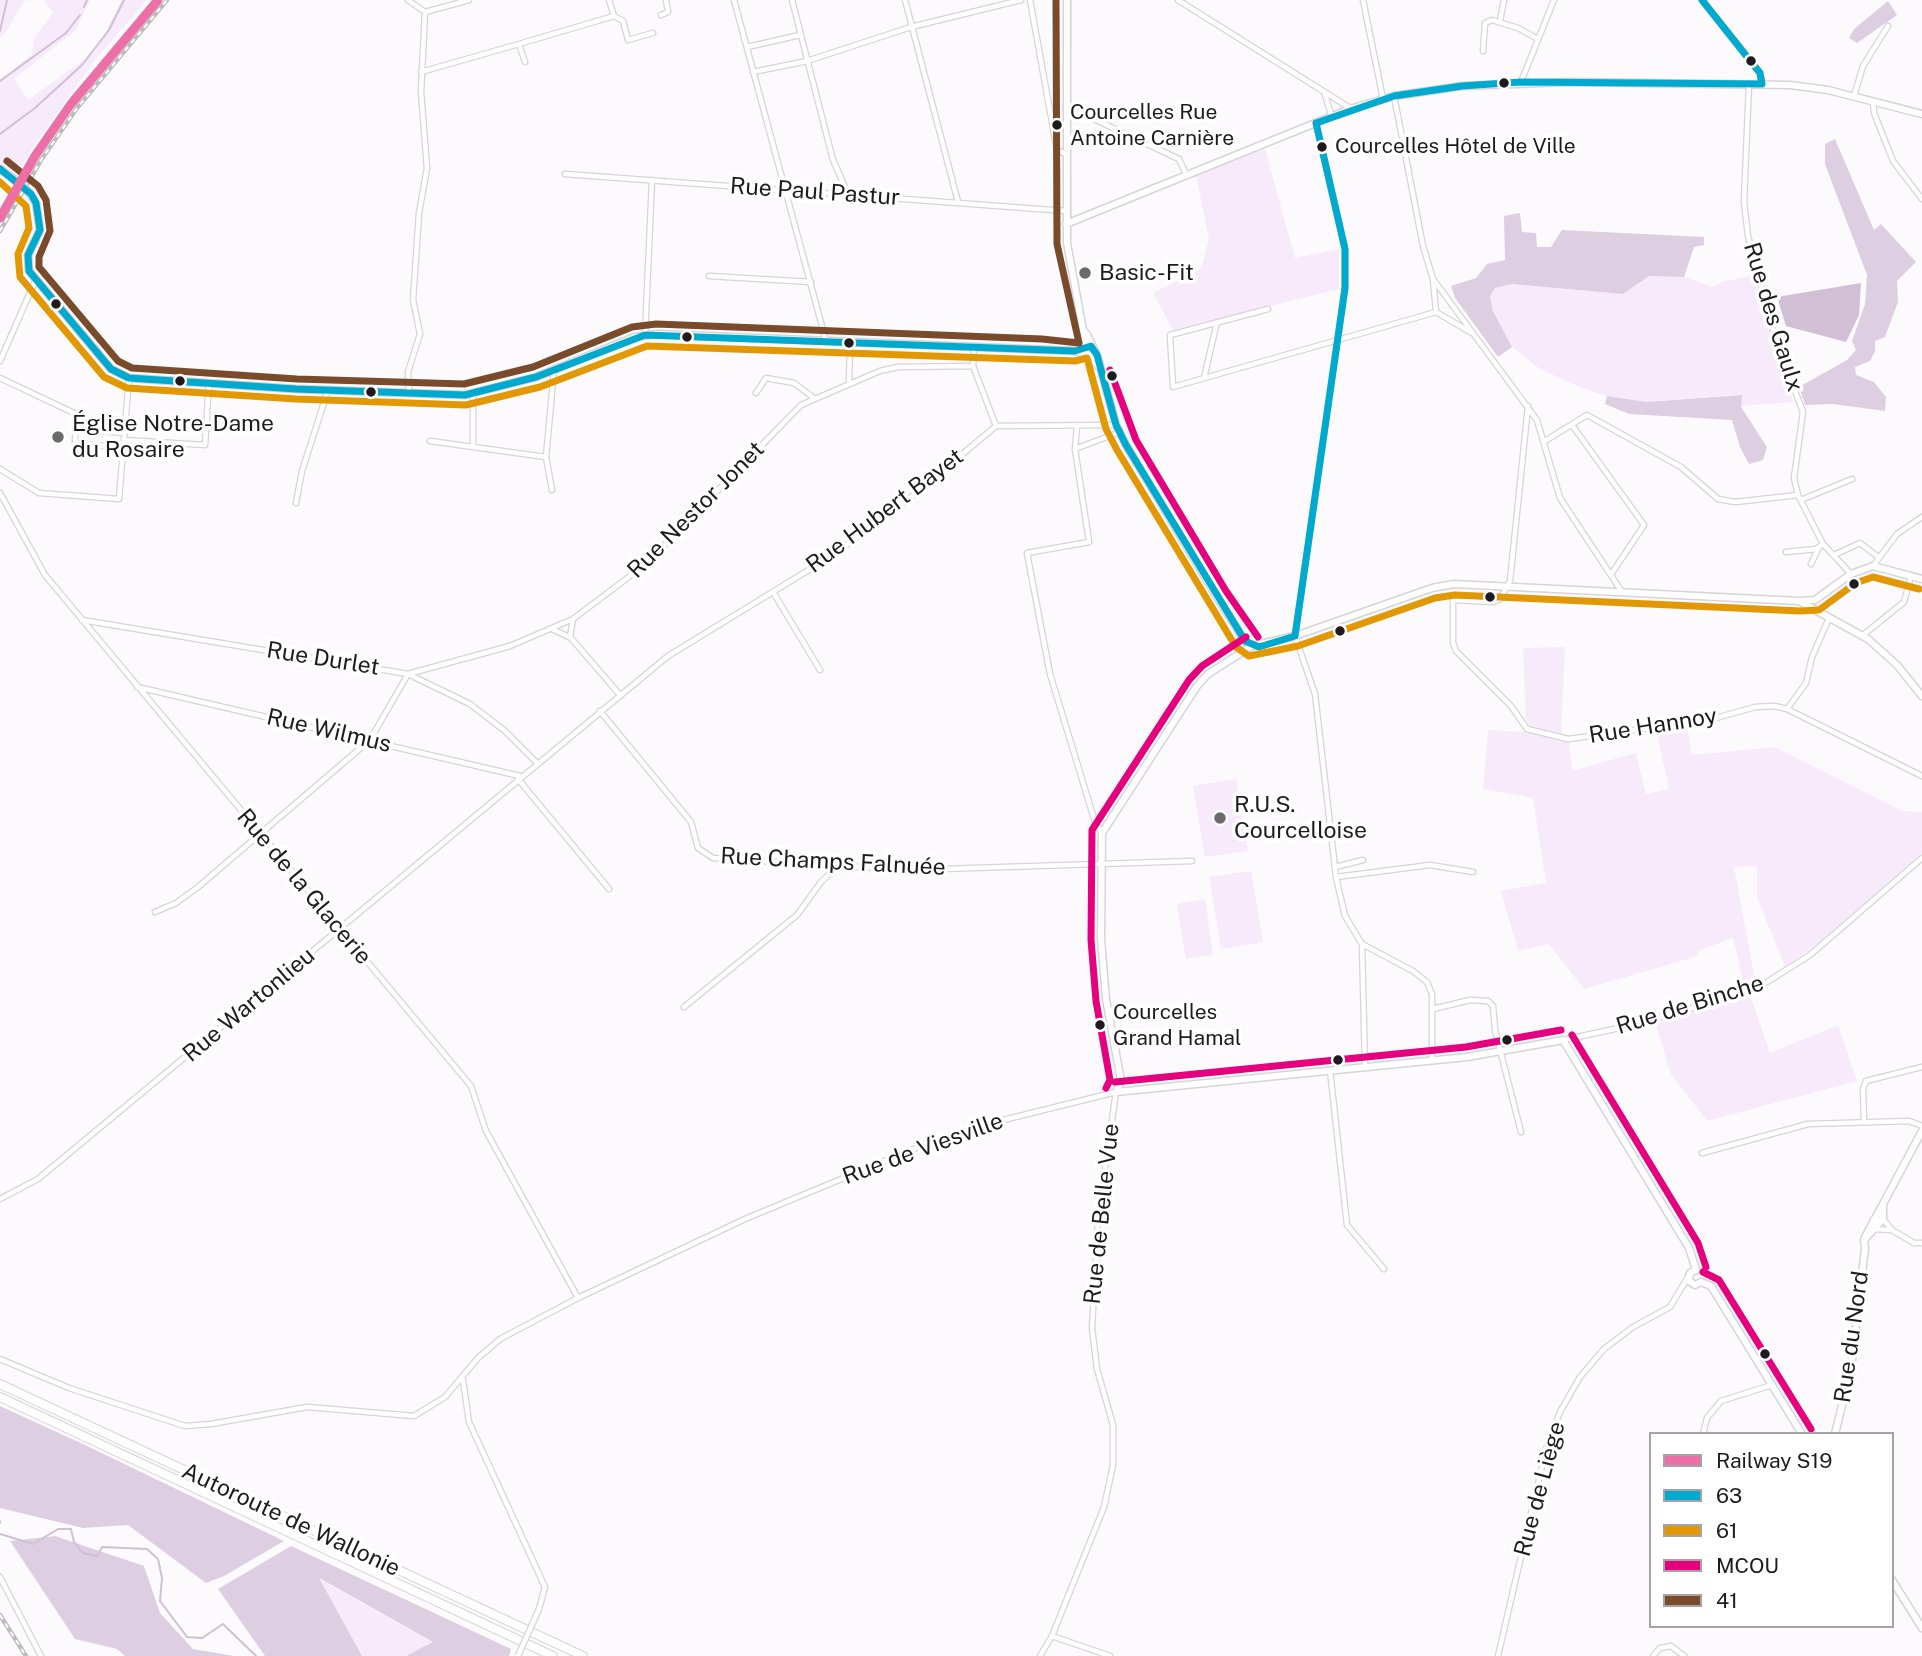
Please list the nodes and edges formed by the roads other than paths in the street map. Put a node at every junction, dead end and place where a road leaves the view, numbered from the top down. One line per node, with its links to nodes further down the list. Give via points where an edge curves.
1 (408, 0): 16 (street)
2 (469, 0): 16 (street)
3 (609, 0): 18 (street)
4 (666, 0): 17 (street, via 668,12)
5 (734, 0): 26 (street)
6 (792, 0): 23 (street)
7 (905, 0): 21 (street)
8 (1021, 0): 21 (street)
9 (1030, 0): 45 (street, via 1057,150)
10 (1067, 0): 41 (main road)
11 (1363, 0): 38 (street)
12 (1504, 0): 19 (street)
13 (1554, 0): 24 (street)
14 (1702, 0): 34 (street, via 1760,73)
15 (1180, 1): 35 (street)
16 (425, 12): 30 (street)
17 (661, 15)
18 (614, 16): 22 (street, via 623,21 628,40); 25 (street)
19 (1500, 21): 24 (street); 27 (street, via 1485,23)
20 (1888, 26): 37 (street, via 1863,66)
21 (911, 27): 28 (street); 53 (street)
22 (653, 33)
23 (800, 35): 26 (street); 28 (street)
24 (1538, 39): 32 (street)
25 (519, 44): 29 (street); 30 (street)
26 (747, 47): 31 (street)
27 (1483, 51)
28 (807, 61): 31 (street); 51 (street, via 833,160)
29 (525, 62)
30 (421, 72): 80 (street, via 427,168 413,300 420,334 408,372)
31 (753, 72): 50 (street)
32 (1521, 82): 33 (main road); 36 (main road)
33 (1749, 83): 34 (main road); 101 (street, Rue des Gaulx, via 1744,202 1748,236 1776,341 1803,412 1794,478)
34 (1762, 84): 37 (main road)
35 (1324, 95): 40 (street); 43 (street)
36 (1394, 96): 38 (main road); 58 (street)
37 (1854, 96): 39 (main road)
38 (1383, 99): 40 (main road)
39 (1873, 101): 42 (main road); 52 (street, via 1893,161)
40 (1350, 109): 43 (main road)
41 (1067, 112): 45 (main road); 48 (street, via 1081,113 1179,159)
42 (1922, 114)
43 (1332, 118): 44 (main road)
44 (1316, 123): 48 (main road); 67 (street, via 1345,249 1345,288)
45 (1066, 154): 54 (main road)
46 (0, 169): 57 (main road, bridge, via 34,199 40,230 27,263)
47 (565, 174): 49 (street, Rue Paul Pastur)
48 (1186, 174): 55 (main road)
49 (652, 180): 50 (street, Rue Paul Pastur); 63 (street)
50 (786, 190): 51 (street, Rue Paul Pastur); 59 (street)
51 (849, 196): 53 (street, Rue Paul Pastur)
52 (1922, 199)
53 (958, 202): 54 (street, Rue Paul Pastur)
54 (1066, 211): 55 (main road)
55 (1066, 223): 69 (main road)
56 (709, 276): 59 (street)
57 (36, 279): 70 (street); 74 (main road, via 110,369)
58 (1433, 279): 61 (street); 64 (street)
59 (811, 282): 65 (street)
60 (1268, 309): 62 (street)
61 (1436, 312): 64 (street); 67 (street)
62 (1217, 321): 75 (street); 75 (street, via 1170,335 1173,387)
63 (645, 335): 65 (main road); 72 (main road)
64 (1475, 335): 83 (street)
65 (827, 341): 66 (main road)
66 (850, 342): 68 (main road); 77 (street)
67 (1336, 342): 75 (street); 123 (street)
68 (974, 346): 69 (main road); 71 (street)
69 (1088, 350): 88 (main road, via 1098,366)
70 (0, 361)
71 (973, 366): 77 (street, Rue Nestor Jonet, via 898,367); 85 (street)
72 (554, 371): 81 (main road); 96 (street)
73 (0, 378): 87 (street, via 76,414)
74 (129, 378): 76 (main road); 89 (street)
75 (1204, 378)
76 (209, 383): 78 (main road); 90 (street, via 204,445)
77 (849, 383): 82 (street, Rue Nestor Jonet)
78 (328, 390): 80 (main road); 102 (street)
79 (756, 393): 82 (street, via 766,378 794,383)
80 (409, 394): 81 (main road)
81 (473, 394): 94 (street)
82 (814, 398): 119 (street, Rue Nestor Jonet, via 784,421 646,564)
83 (1528, 406): 92 (street); 114 (street)
84 (1572, 425): 92 (street); 101 (street, via 1587,415 1681,467 1718,499); 110 (street, via 1644,525)
85 (996, 426): 86 (street); 115 (street, Rue Hubert Bayet, via 910,498)
86 (1077, 426): 88 (street); 95 (street)
87 (76, 429): 89 (street); 93 (street, via 75,444)
88 (1118, 429): 95 (street); 125 (main road, via 1217,597)
89 (125, 433): 90 (street)
90 (124, 440): 93 (street)
91 (430, 441): 94 (street)
92 (1545, 441): 110 (street, via 1560,498)
93 (124, 447): 97 (street, via 120,499 38,493)
94 (473, 447): 96 (street)
95 (1075, 449): 137 (street, via 1089,542 1027,553 1050,674)
96 (546, 457): 99 (street)
97 (0, 470)
98 (1852, 480): 101 (street)
99 (552, 490)
100 (0, 493): 120 (street, Rue de la Glacerie, via 45,575)
101 (1799, 498): 104 (street, Rue des Gaulx)
102 (296, 503)
103 (1922, 517): 107 (street, via 1897,534)
104 (1821, 545): 105 (street); 106 (street, Rue des Gaulx); 108 (street)
105 (1786, 552)
106 (1834, 555): 107 (street, via 1860,543); 111 (street, Rue des Gaulx)
107 (1877, 556): 109 (street)
108 (1811, 564)
109 (1873, 566): 111 (main road); 112 (main road)
110 (1612, 573): 116 (street)
111 (1852, 574): 117 (main road, via 1815,600)
112 (1911, 575): 113 (main road); 122 (street, via 1904,602)
113 (1922, 579)
114 (1508, 586): 116 (main road); 123 (main road, via 1432,588); 131 (street, Rue Hannoy, via 1493,602 1453,600 1453,643 1527,729 1568,739 1709,720 1755,707)
115 (773, 592): 126 (street); 129 (street, Rue Hubert Bayet, via 668,656)
116 (1622, 592): 117 (main road)
117 (1799, 601): 118 (main road)
118 (1829, 618): 122 (main road); 131 (street, via 1806,683)
119 (573, 619): 121 (street, Rue Nestor Jonet); 124 (street)
120 (81, 620): 127 (street, Rue Durlet); 128 (street, Rue de la Glacerie)
121 (551, 629): 124 (street); 127 (street, Rue Nestor Jonet, via 510,646)
122 (1863, 635): 130 (main road, via 1898,665)
123 (1295, 636): 125 (main road); 144 (street, via 1315,694)
124 (570, 637): 129 (street)
125 (1252, 646): 137 (main road, via 1197,685)
126 (820, 670)
127 (408, 674): 133 (street); 134 (street, Rue Durlet, via 470,705)
128 (137, 687): 133 (street, Rue Wilmus); 138 (street, Rue de la Glacerie)
129 (620, 695): 132 (street, Rue Wartonlieu)
130 (1922, 696)
131 (1787, 709): 135 (street, Rue Hannoy)
132 (600, 711): 134 (street, Rue Wartonlieu); 143 (street, Rue Champs Falnuée, via 691,822 694,839 705,855)
133 (370, 740): 136 (street, Rue Wilmus); 138 (street)
134 (537, 763): 136 (street, Rue Wartonlieu)
135 (1922, 776)
136 (519, 778): 147 (street); 149 (street, Rue Wartonlieu)
137 (1102, 833): 142 (main road)
138 (261, 835): 148 (street, via 176,903); 149 (street, Rue de la Glacerie)
139 (1922, 858): 153 (street, Rue de Binche, via 1810,955 1767,982 1721,1000)
140 (1192, 860): 142 (street, Rue Champs Falnuée)
141 (1363, 860): 144 (street)
142 (1100, 865): 143 (street, Rue Champs Falnuée, via 911,870); 159 (main road, via 1106,999 1121,1081)
143 (838, 866): 151 (street, via 797,915)
144 (1335, 867): 146 (street)
145 (1473, 872): 146 (street, via 1430,865)
146 (1336, 877): 150 (street, via 1345,916)
147 (609, 889)
148 (155, 912)
149 (338, 929): 165 (street, Rue Wartonlieu, via 38,1179); 180 (street, Rue de la Glacerie, via 471,1086 486,1131)
150 (1362, 944): 152 (street, via 1427,982); 156 (street)
151 (684, 1007)
152 (1433, 1009): 154 (street, via 1470,1000 1488,1001); 155 (street)
153 (1563, 1040): 154 (main road, Rue de Binche); 175 (main road, via 1689,1248)
154 (1501, 1051): 155 (main road, Rue de Binche); 163 (street)
155 (1432, 1060): 156 (main road, Rue de Viesville)
156 (1365, 1066): 158 (main road, Rue de Viesville)
157 (1922, 1067): 160 (street, via 1866,1081)
158 (1329, 1069): 159 (main road, Rue de Viesville); 174 (street, via 1347,1224)
159 (1116, 1092): 180 (street, Rue de Viesville, via 1049,1106 923,1145 745,1219); 192 (street, Rue de Belle Vue, via 1098,1219 1092,1328 1097,1369 1113,1424 1113,1465 1104,1507)
160 (1864, 1122): 161 (street, via 1909,1121); 164 (street, via 1808,1124)
161 (1922, 1126)
162 (1922, 1131): 166 (main road, Rue du Nord)
163 (1521, 1132)
164 (1702, 1153)
165 (0, 1199)
166 (1883, 1204): 167 (main road, Rue du Nord); 168 (main road, Rue du Nord)
167 (1883, 1219): 168 (street); 169 (street); 170 (main road, Rue du Nord)
168 (1872, 1221): 170 (street); 171 (main road, Rue du Nord)
169 (1892, 1230): 170 (street); 172 (street)
170 (1875, 1231): 171 (main road, Rue du Nord)
171 (1864, 1240): 188 (main road, Rue du Nord, via 1851,1369)
172 (1922, 1243): 173 (street)
173 (1922, 1249)
174 (1384, 1269)
175 (1696, 1270): 176 (main road); 177 (main road, via 1703,1276)
176 (1688, 1277): 178 (main road); 179 (street, Rue de Liège)
177 (1701, 1282): 178 (main road); 184 (main road, via 1711,1286)
178 (1692, 1284): 179 (street, Rue de Liège)
179 (1681, 1289): 199 (street, Rue de Liège, via 1670,1307 1604,1349 1580,1377 1560,1412 1546,1449)
180 (578, 1298): 182 (street, Rue de Viesville, via 500,1339)
181 (0, 1359): 182 (street, Rue de Viesville, via 92,1396 194,1427 307,1407 414,1416 430,1409)
182 (463, 1379): 194 (street, bridge, via 469,1422 545,1587)
183 (0, 1384): 196 (highway, Autoroute de Wallonie)
184 (1772, 1385): 186 (street, via 1721,1401 1707,1418); 187 (main road)
185 (0, 1398): 195 (highway, Autoroute de Wallonie)
186 (1704, 1432)
187 (1801, 1432)
188 (1835, 1432)
189 (0, 1577): 193 (street)
190 (1894, 1583): 191 (main road)
191 (1922, 1628)
192 (1052, 1636): 197 (street, Rue de Belle Vue); 198 (street)
193 (41, 1656)
194 (518, 1656)
195 (553, 1656)
196 (583, 1656)
197 (1040, 1656)
198 (1110, 1656)
199 (1498, 1656)
200 (1653, 1656): 201 (street, via 1660,1648 1671,1646)
201 (1684, 1656)

